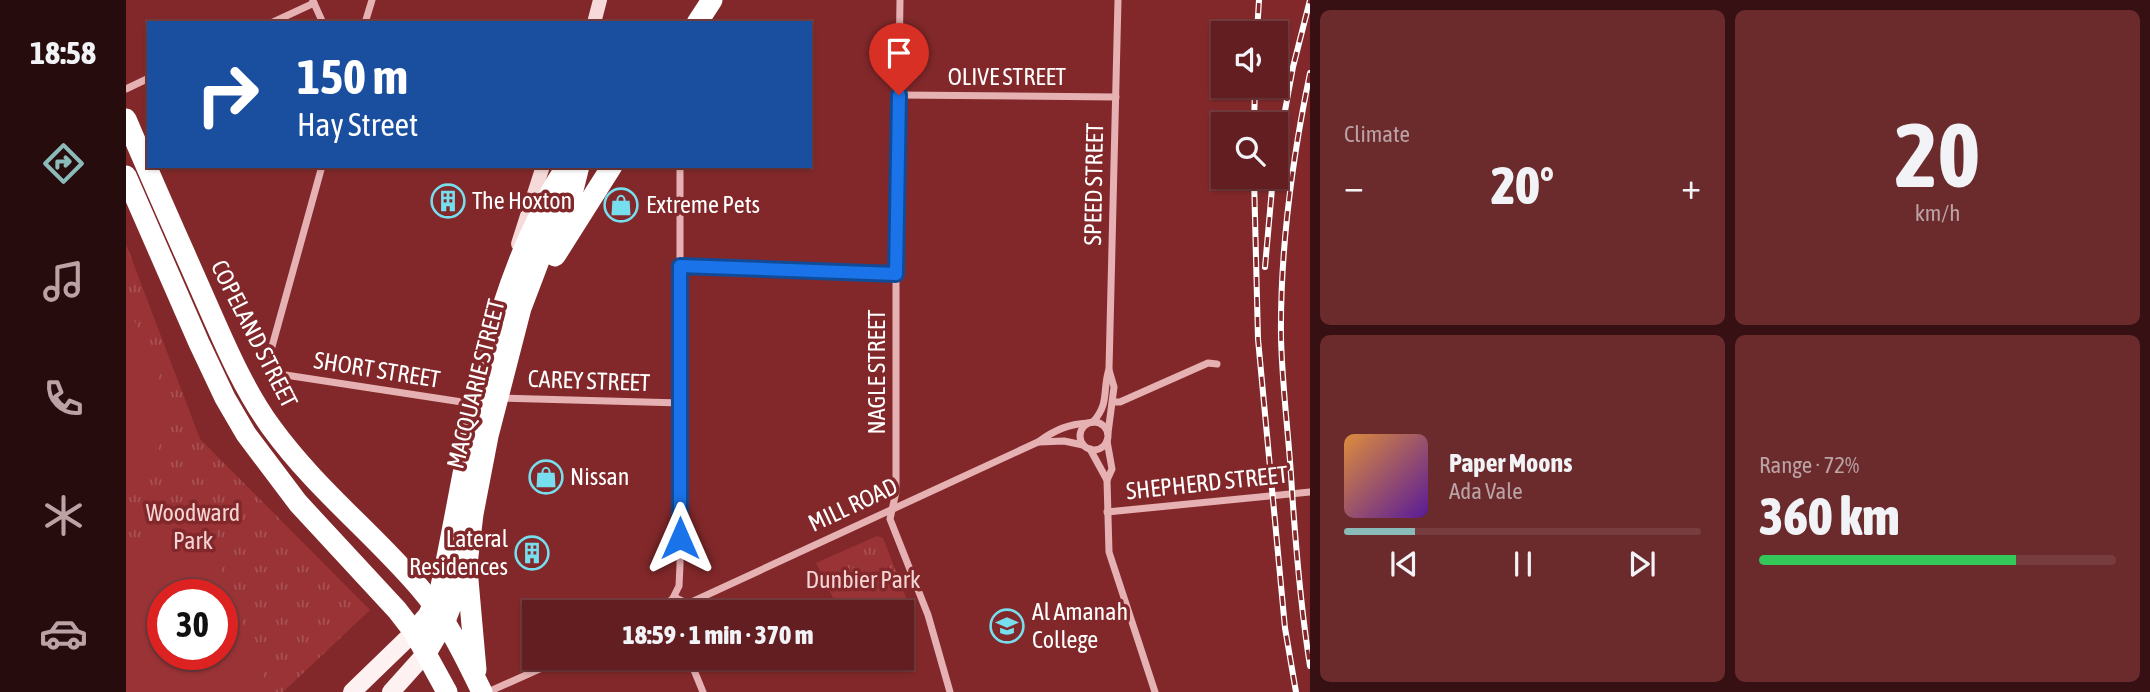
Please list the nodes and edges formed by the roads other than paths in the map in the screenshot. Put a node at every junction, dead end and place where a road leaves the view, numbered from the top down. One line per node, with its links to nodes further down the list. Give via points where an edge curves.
1 (372, 0): 9 (street)
2 (600, 0): 10 (street)
3 (712, 0): 11 (highway)
4 (900, 0): 14 (street, NAGLE STREET)
5 (1118, 0): 15 (street, SPEED STREET)
6 (313, 1): 7 (street); 8 (street)
7 (275, 21)
8 (322, 21)
9 (366, 21)
10 (595, 21)
11 (698, 21)
12 (147, 79): 13 (street)
13 (126, 89)
14 (899, 95): 15 (street, OLIVE STREET); 27 (street, NAGLE STREET)
15 (1115, 97): 31 (street, SPEED STREET)
16 (126, 119): 17 (highway, COPELAND STREET)
17 (147, 167)
18 (148, 168): 44 (highway, COPELAND STREET, via 227,349 269,425 304,471)
19 (321, 168): 32 (street, SHORT STREET, via 268,361 271,371)
20 (542, 168): 28 (street, MACQUARIE STREET)
21 (567, 168): 28 (highway, via 553,187)
22 (578, 168): 29 (highway, MACQUARIE STREET, via 571,198 536,265)
23 (611, 168): 29 (highway, via 532,290)
24 (680, 168): 26 (street)
25 (126, 176): 50 (highway, COPELAND STREET, via 199,343 246,434 298,503)
26 (680, 266): 27 (street); 34 (street)
27 (896, 274): 41 (street, NAGLE STREET)
28 (512, 276): 32 (highway, MACQUARIE STREET)
29 (516, 324): 32 (highway, MACQUARIE STREET)
30 (1217, 365): 33 (street, via 1208,363)
31 (1109, 369): 33 (street, SPEED STREET); 35 (street, SPEED STREET, via 1105,405)
32 (487, 401): 34 (street, CAREY STREET); 43 (highway, MACQUARIE STREET); 45 (highway, MACQUARIE STREET)
33 (1114, 402): 36 (street, SPEED STREET)
34 (681, 403): 46 (street, via 680,565)
35 (1090, 423): 36 (street, via 1101,424); 37 (street, MILL ROAD, via 1054,430); 38 (street, SPEED STREET, via 1081,433)
36 (1108, 437): 38 (street, via 1101,448); 39 (street, SPEED STREET, via 1112,469)
37 (1038, 442): 38 (street, MILL ROAD, via 1065,441); 41 (street, MILL ROAD)
38 (1086, 447): 39 (street, SPEED STREET)
39 (1107, 480): 42 (street, SPEED STREET)
40 (1310, 492): 42 (street, SHEPHERD STREET)
41 (893, 507): 48 (street, MILL ROAD); 59 (street, NAGLE STREET, via 890,519 928,615)
42 (1107, 512): 60 (street, SPEED STREET, via 1109,552)
43 (451, 540): 44 (highway, via 441,559 427,568); 49 (highway, MACQUARIE STREET)
44 (391, 557): 49 (highway, COPELAND STREET)
45 (467, 564): 49 (highway, MACQUARIE STREET); 54 (highway)
46 (673, 598): 47 (street)
47 (681, 600)
48 (702, 600)
49 (439, 613): 50 (highway); 51 (highway); 54 (highway, COPELAND STREET)
50 (414, 632): 51 (highway, COPELAND STREET); 55 (main road)
51 (426, 653): 56 (main road); 57 (highway, COPELAND STREET)
52 (531, 670): 54 (street)
53 (694, 670): 58 (street)
54 (482, 688)
55 (352, 692)
56 (391, 692)
57 (447, 692)
58 (703, 692)
59 (950, 692)
60 (1155, 692)

